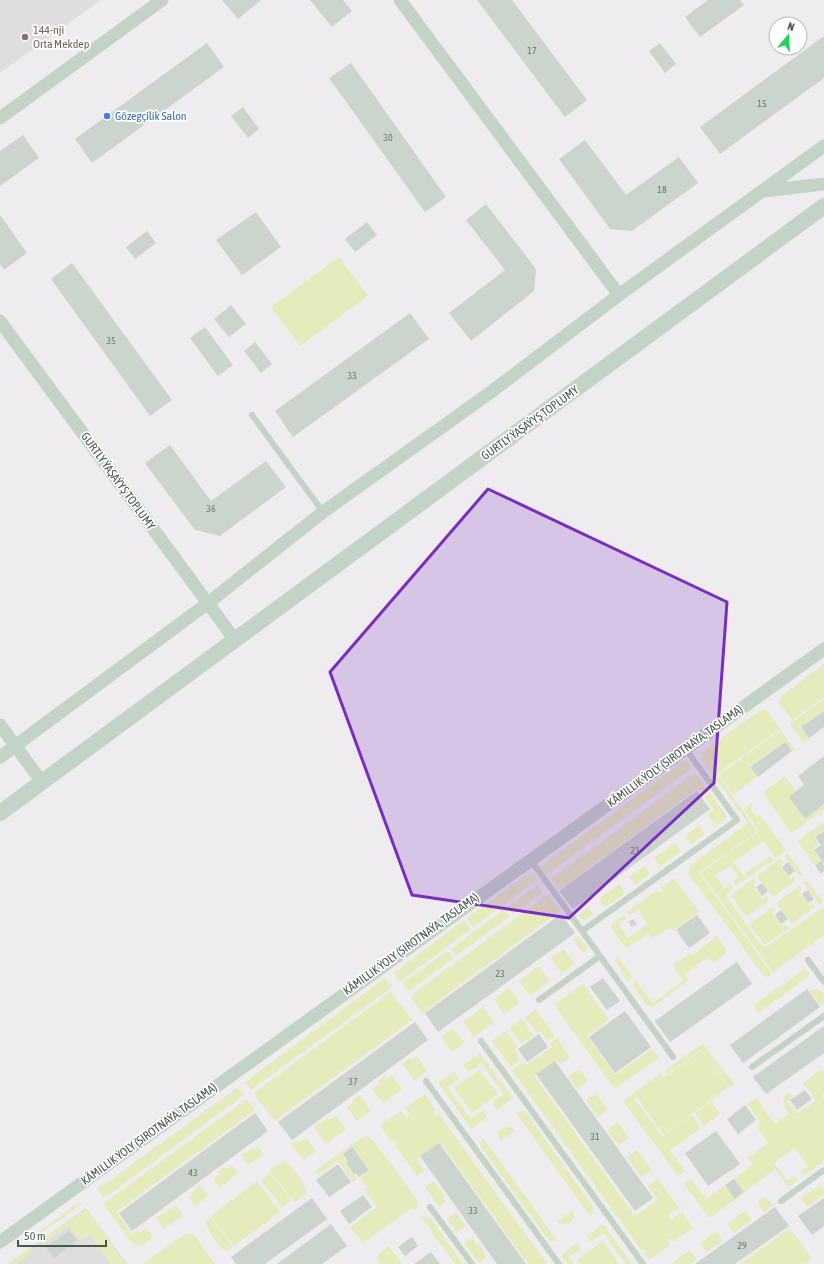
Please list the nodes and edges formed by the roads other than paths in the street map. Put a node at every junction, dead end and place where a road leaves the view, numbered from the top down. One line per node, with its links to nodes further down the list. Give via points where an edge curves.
1 (162, 0): 3 (street)
2 (400, 0): 8 (street)
3 (0, 118)
4 (824, 146): 6 (street)
5 (824, 184): 6 (street)
6 (762, 192): 8 (street)
7 (824, 206): 13 (street, GURTLY ÝAŞAÝYŞ TOPLUMY)
8 (619, 295): 11 (street, via 491,392)
9 (0, 321): 12 (street, GURTLY ÝAŞAÝYŞ TOPLUMY)
10 (252, 415): 11 (lane)
11 (323, 512): 12 (street)
12 (208, 603): 13 (street, GURTLY ÝAŞAÝYŞ TOPLUMY); 16 (street)
13 (235, 640): 19 (street, GURTLY ÝAŞAÝYŞ TOPLUMY)
14 (824, 649): 17 (street, KÄMILLIK ÝOLY (SIROTNAÝA, TASLAMA))
15 (0, 725): 16 (street)
16 (15, 746): 18 (street); 19 (street)
17 (685, 748): 21 (street, KÄMILLIK ÝOLY (SIROTNAÝA, TASLAMA)); 22 (lane, via 737,820)
18 (0, 757)
19 (42, 782): 20 (street, GURTLY ÝAŞAÝYŞ TOPLUMY)
20 (0, 813)
21 (530, 859): 22 (lane); 35 (street, KÄMILLIK ÝOLY (SIROTNAÝA, TASLAMA))
22 (582, 931): 23 (lane)
23 (600, 956): 26 (lane); 29 (lane)
24 (808, 960): 25 (lane)
25 (824, 982)
26 (539, 1000)
27 (824, 1016): 30 (lane)
28 (481, 1041): 38 (lane)
29 (673, 1057)
30 (752, 1067)
31 (426, 1081): 37 (lane)
32 (824, 1170): 33 (lane)
33 (781, 1201)
34 (430, 1207): 36 (lane)
35 (0, 1242)
36 (472, 1264)
37 (559, 1264)
38 (642, 1264)

